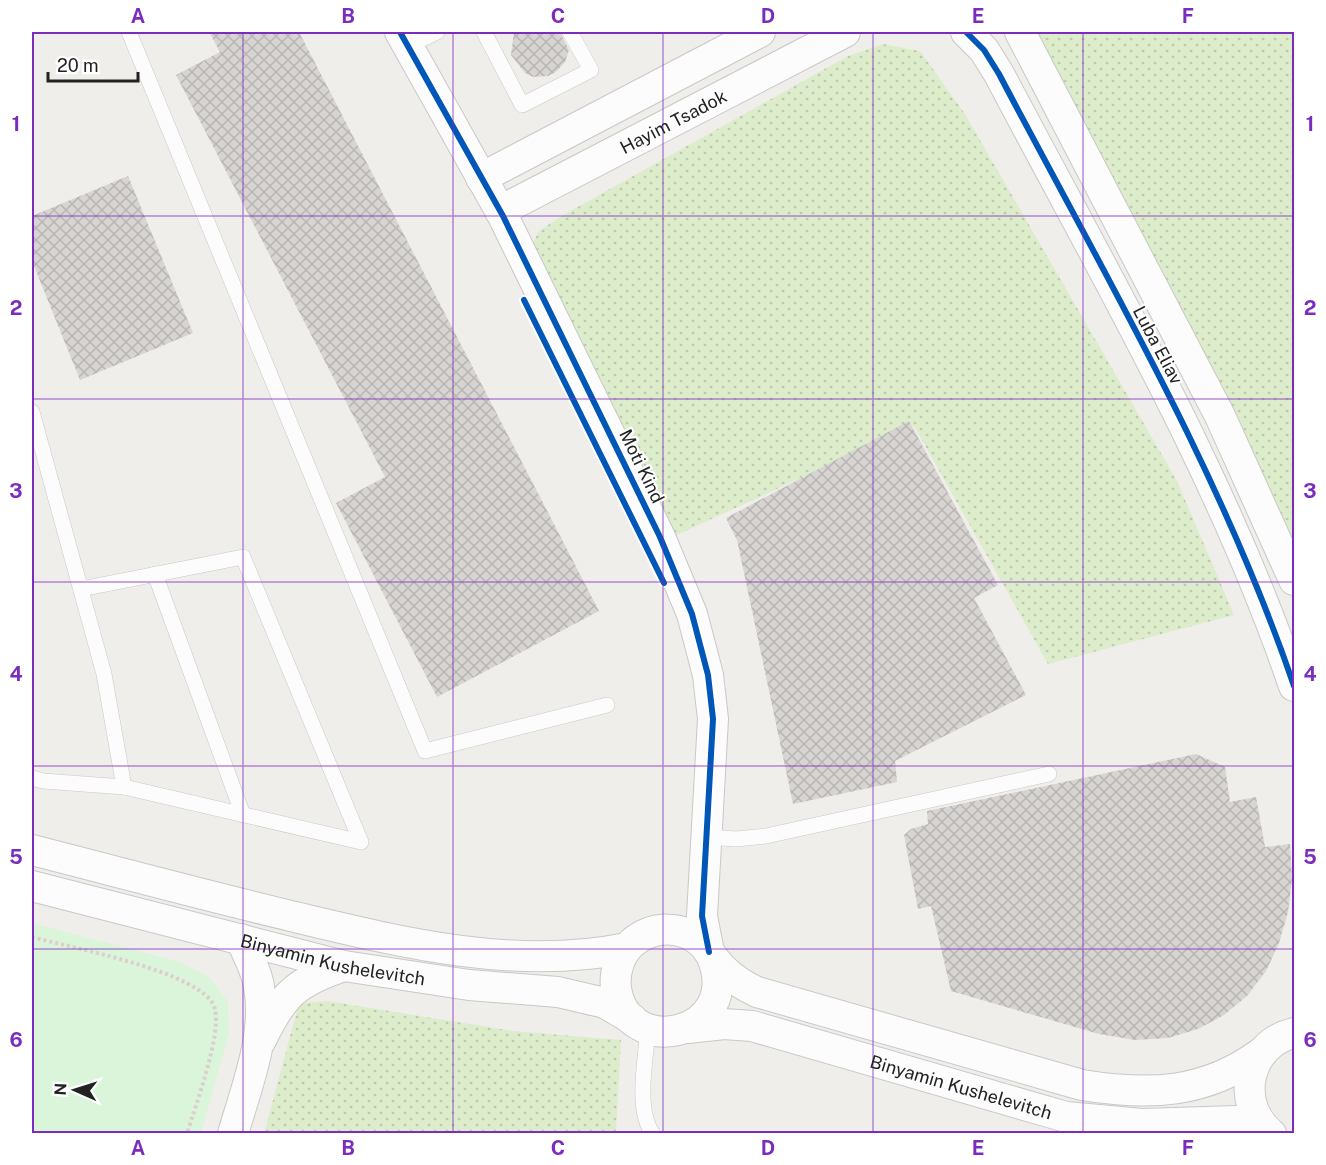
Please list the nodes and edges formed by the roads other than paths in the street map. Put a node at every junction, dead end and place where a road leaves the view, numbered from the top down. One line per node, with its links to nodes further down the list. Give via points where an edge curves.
1 (129, 32): 17 (lane, via 425,751)
2 (437, 32): 9 (lane)
3 (484, 32): 4 (lane, via 522,105 591,70)
4 (570, 32)
5 (760, 32): 10 (street)
6 (845, 32): 11 (street, Hayim Tsadok)
7 (966, 32): 16 (street, Luba Eliav, via 984,50 999,74 1198,456 1243,552)
8 (1020, 32): 14 (street, Luba Eliav, via 1225,426)
9 (404, 39): 10 (street, Moti Kind)
10 (481, 178): 11 (street, Moti Kind)
11 (500, 210): 22 (street, Moti Kind, via 660,537 692,614 708,675 713,719)
12 (32, 412): 15 (lane)
13 (155, 574): 15 (lane); 21 (lane); 21 (lane, via 243,557 361,842)
14 (1294, 580)
15 (81, 588): 20 (lane, via 104,674)
16 (1294, 686)
17 (607, 705)
18 (1049, 774): 22 (lane, via 766,836)
19 (32, 778): 20 (lane)
20 (124, 787): 21 (lane)
21 (243, 815)
22 (707, 837): 27 (street, Moti Kind, via 702,915)
23 (32, 850): 26 (street, Binyamin Kushelevitch, via 371,936 460,952 557,955)
24 (32, 886): 25 (street, Binyamin Kushelevitch)
25 (241, 939): 28 (street, Binyamin Kushelevitch); 32 (street, via 259,986)
26 (627, 948): 27 (street, via 644,934 673,929 694,937); 29 (street, via 617,968 616,990 624,1010)
27 (711, 955): 30 (street, via 718,977 715,998 705,1016); 31 (street, Binyamin Kushelevitch, via 734,979 757,992 1082,1085 1132,1090 1196,1086 1220,1078)
28 (344, 966): 29 (street, Binyamin Kushelevitch, via 469,985 558,992 605,1003); 32 (street, via 302,982 274,1014)
29 (641, 1025): 30 (street, via 668,1032); 34 (lane, via 643,1111)
30 (688, 1028): 35 (street, Binyamin Kushelevitch, via 752,1026 1079,1119 1142,1124 1237,1121)
31 (1283, 1038): 35 (street, via 1253,1067 1248,1090 1254,1114)
32 (256, 1050): 33 (street)
33 (233, 1134)
34 (653, 1134)
35 (1270, 1134)

